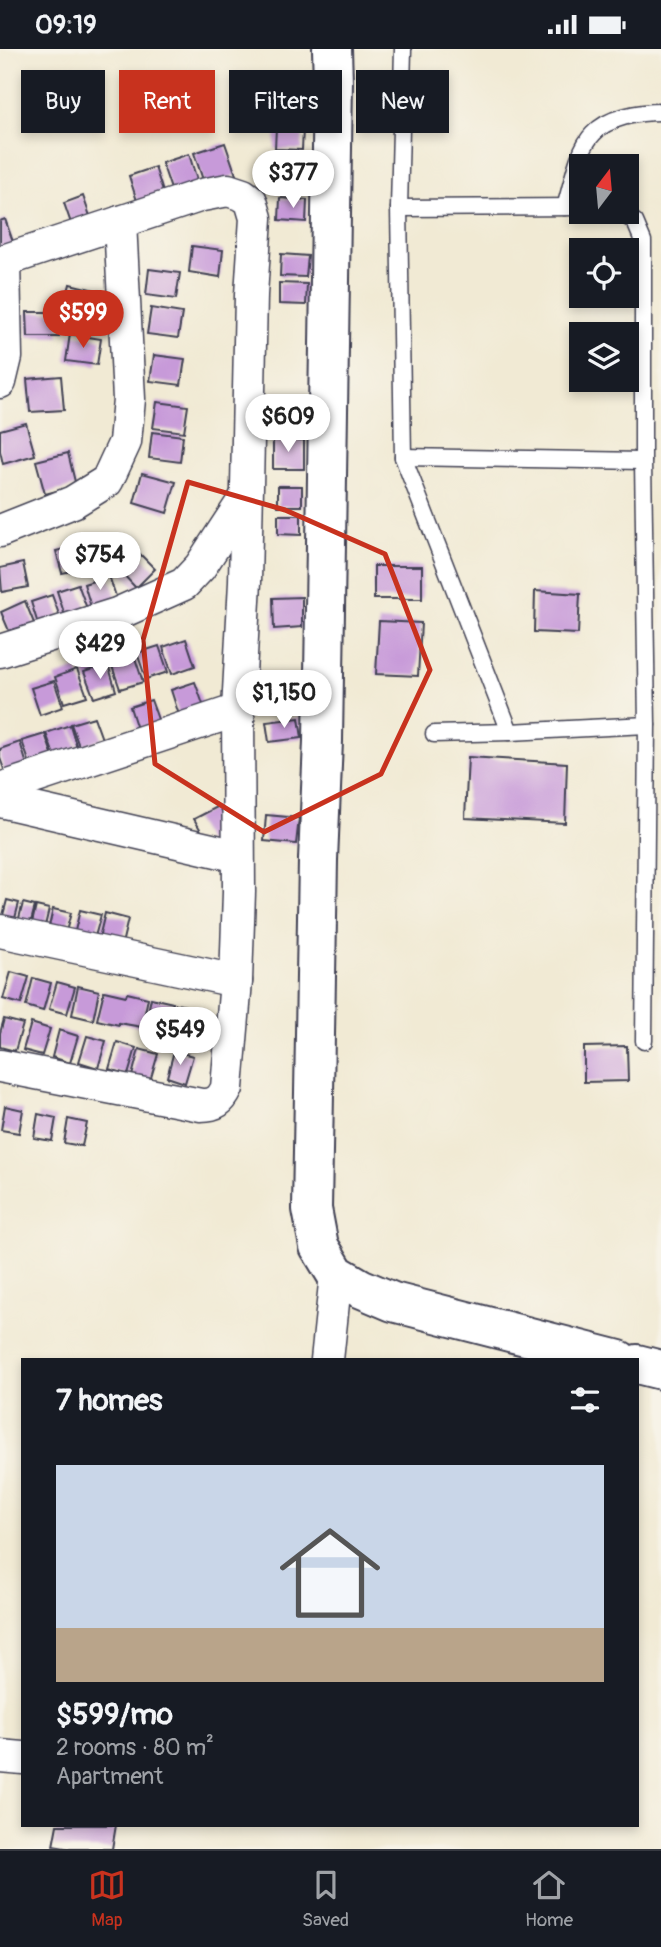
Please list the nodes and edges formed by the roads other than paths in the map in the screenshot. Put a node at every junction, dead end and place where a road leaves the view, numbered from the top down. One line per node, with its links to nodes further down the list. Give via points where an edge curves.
1 (332, 49): 29 (street, via 312,1209 319,1246)
2 (403, 49): 6 (lane)
3 (661, 112): 4 (lane, via 611,121 592,134)
4 (581, 154)
5 (569, 207): 6 (lane)
6 (399, 208): 11 (lane)
7 (120, 222): 9 (street); 13 (street, via 229,190 251,201 256,218); 14 (street, via 129,399 125,442 107,481 73,502)
8 (636, 224): 12 (lane, via 643,241)
9 (2, 262): 10 (street, via 6,357)
10 (0, 382)
11 (403, 457): 12 (lane); 20 (lane)
12 (643, 461): 19 (lane)
13 (246, 497): 15 (street); 16 (street, via 200,567)
14 (0, 531)
15 (245, 582): 16 (street); 18 (street)
16 (184, 583): 17 (street, via 117,614)
17 (0, 651)
18 (238, 711): 22 (street); 24 (street)
19 (647, 725): 20 (lane); 27 (lane)
20 (510, 732): 21 (lane)
21 (434, 734)
22 (0, 789)
23 (0, 801): 24 (street)
24 (238, 856): 26 (street)
25 (0, 931): 26 (street)
26 (236, 981): 28 (street, via 227,1088 214,1105)
27 (644, 1041)
28 (0, 1066)
29 (336, 1274): 30 (street); 31 (street, via 393,1302)
30 (327, 1358)
31 (611, 1358)
32 (639, 1364): 33 (street)
33 (661, 1370)
34 (0, 1756): 35 (street)
35 (21, 1758)

